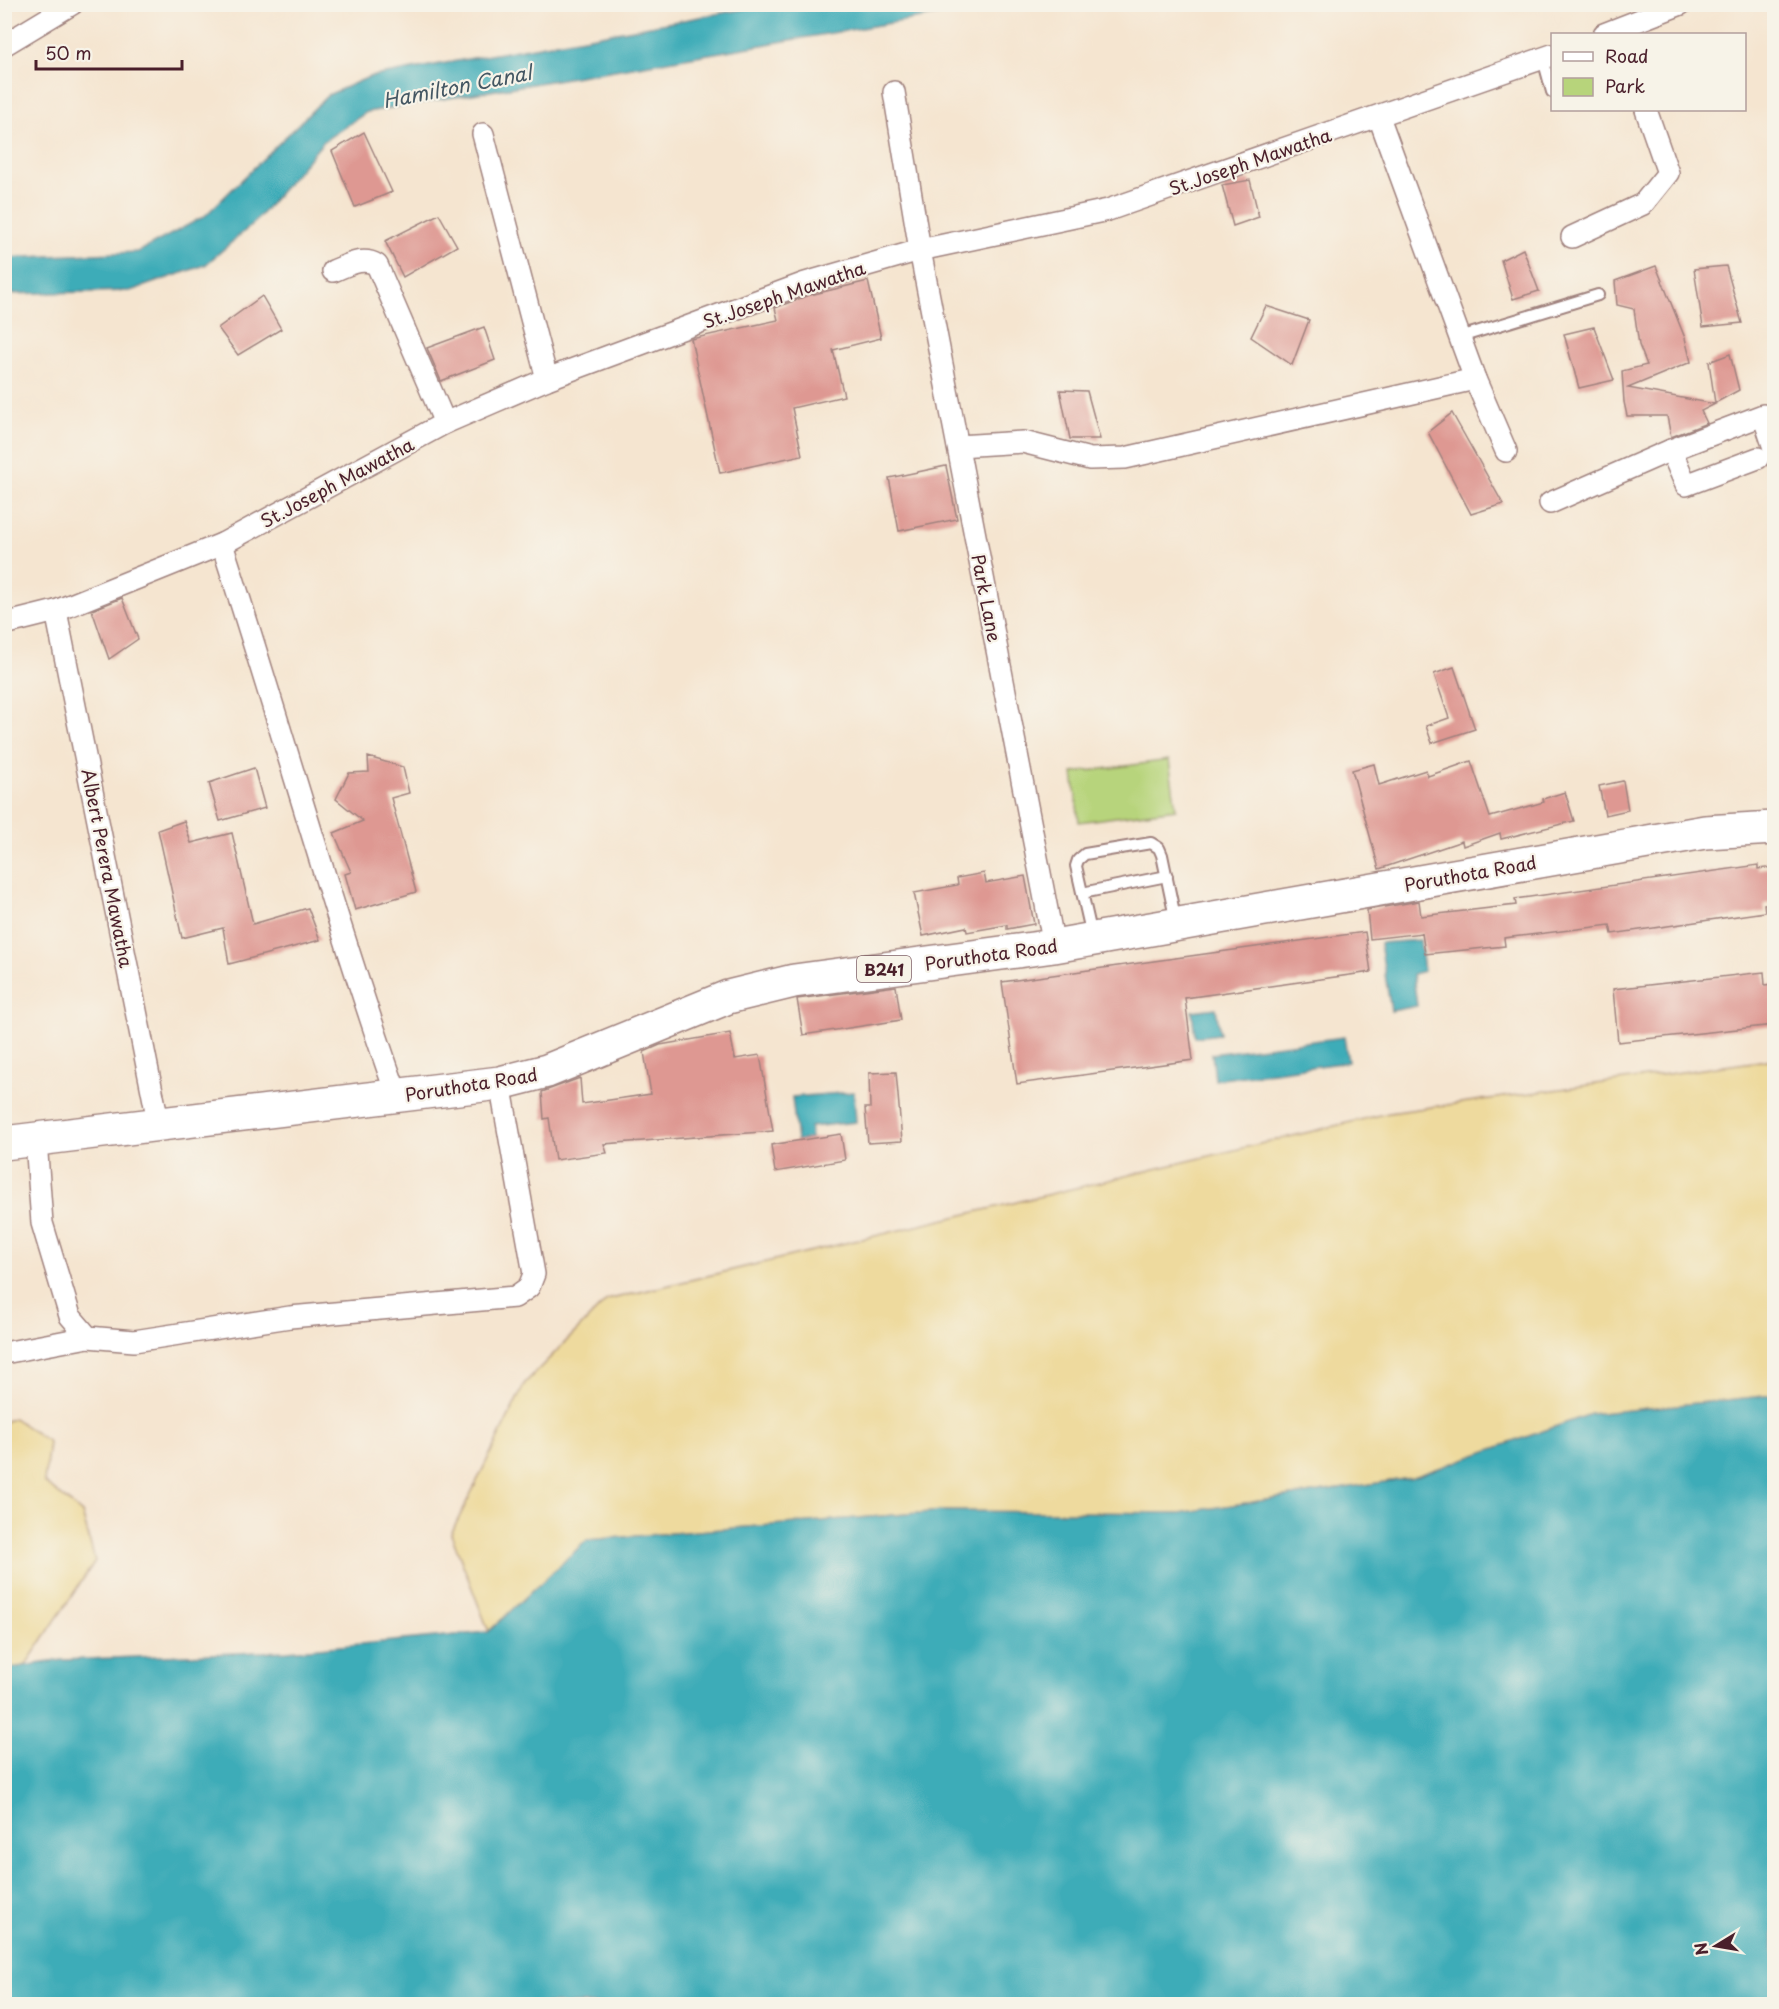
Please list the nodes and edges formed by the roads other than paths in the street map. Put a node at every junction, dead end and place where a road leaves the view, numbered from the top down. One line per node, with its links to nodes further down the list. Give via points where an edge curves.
1 (72, 4): 4 (street)
2 (1681, 4): 3 (street)
3 (1613, 33)
4 (6, 39)
5 (1548, 57): 6 (lane, St.Joseph Mawatha); 9 (street, St.Joseph Mawatha)
6 (1551, 83)
7 (894, 92): 12 (street, Park Lane)
8 (1646, 111): 11 (street, via 1668,173 1643,204)
9 (1379, 117): 12 (street, St.Joseph Mawatha, via 1108,210); 15 (street)
10 (483, 134): 16 (street)
11 (1572, 237)
12 (920, 250): 16 (street, St.Joseph Mawatha, via 805,283); 19 (street, Park Lane)
13 (333, 271): 18 (street, via 361,260 377,265)
14 (1598, 295): 15 (lane)
15 (1460, 337): 17 (street)
16 (548, 379): 18 (street, St.Joseph Mawatha)
17 (1475, 379): 19 (street, via 1125,458 1090,459 1023,442); 21 (street)
18 (445, 423): 24 (street, St.Joseph Mawatha)
19 (958, 446): 32 (street, Park Lane)
20 (1671, 450): 22 (street, via 1686,485); 22 (street, via 1763,415); 23 (street)
21 (1506, 451)
22 (1766, 453)
23 (1550, 504)
24 (222, 544): 25 (street, St.Joseph Mawatha); 34 (street)
25 (56, 611): 26 (street, St.Joseph Mawatha); 35 (street, Albert Perera Mawatha)
26 (4, 624)
27 (1774, 828): 30 (main road, Poruthota Road / B241, via 1705,832)
28 (1167, 876): 29 (lane); 29 (lane, via 1159,848 1151,843 1085,854 1076,866); 30 (lane)
29 (1082, 893): 31 (lane)
30 (1177, 924): 31 (main road, Poruthota Road / B241)
31 (1092, 939): 32 (main road, Poruthota Road / B241)
32 (1054, 946): 33 (main road, Poruthota Road / B241, via 794,981 728,997 547,1071)
33 (500, 1083): 34 (main road, Poruthota Road / B241); 37 (street, via 534,1274 529,1287 515,1297 290,1317 134,1341)
34 (397, 1096): 35 (main road, Poruthota Road / B241)
35 (159, 1126): 36 (main road, Poruthota Road / B241)
36 (20, 1142): 37 (street, via 70,1316)
37 (88, 1338): 38 (street)
38 (4, 1353)

